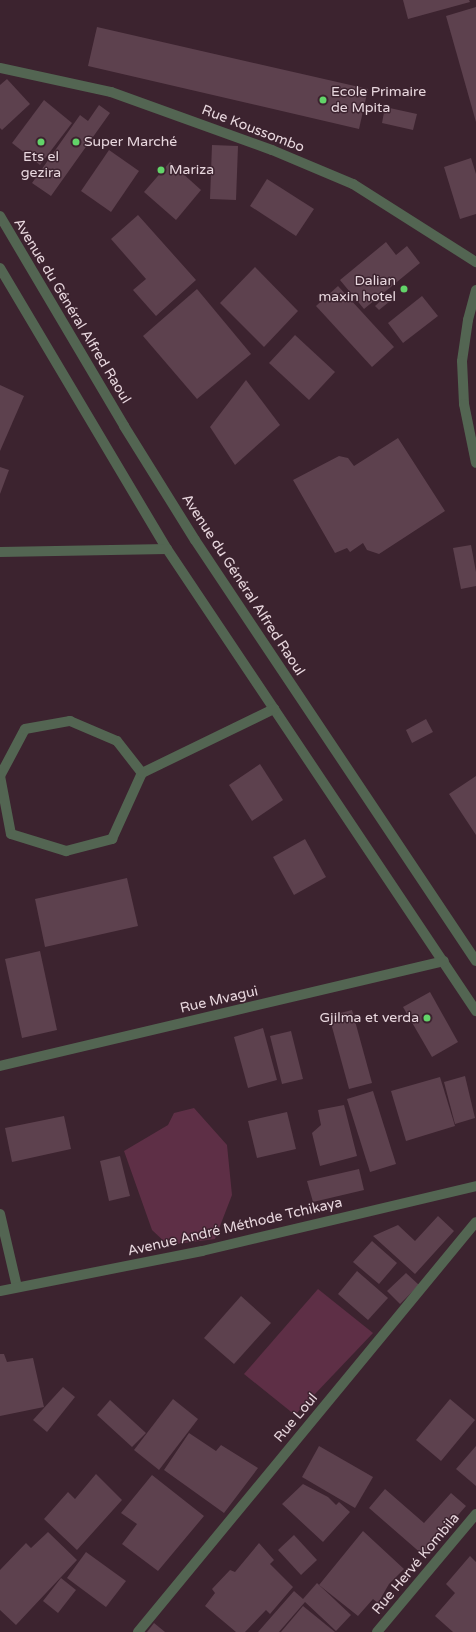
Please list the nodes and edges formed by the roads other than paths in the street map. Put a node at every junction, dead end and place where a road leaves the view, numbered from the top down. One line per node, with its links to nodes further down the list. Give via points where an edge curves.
1 (0, 68): 3 (street, Rue Koussombo, via 111,92 279,153 353,184)
2 (0, 216): 12 (street, Avenue du Général Alfred Raoul, via 124,426 195,540)
3 (476, 262)
4 (0, 268): 7 (street)
5 (476, 290): 6 (street, via 468,320 462,361 464,404)
6 (476, 463)
7 (167, 549): 8 (street); 9 (street)
8 (0, 552)
9 (274, 709): 10 (street); 13 (street)
10 (142, 773): 11 (street, via 117,741 70,722 24,729); 11 (street, via 112,839 66,851 11,834)
11 (0, 776)
12 (476, 961)
13 (444, 962): 14 (street); 15 (street, Rue Mvagui)
14 (476, 1011)
15 (0, 1066)
16 (476, 1186): 19 (street, Avenue André Méthode Tchikaya, via 202,1251)
17 (0, 1214): 19 (street)
18 (476, 1222): 22 (street, Rue Loul)
19 (17, 1287): 20 (street, Avenue André Méthode Tchikaya)
20 (0, 1291)
21 (476, 1514): 23 (street, Rue Hervé Kombila)
22 (138, 1632)
23 (377, 1632)

